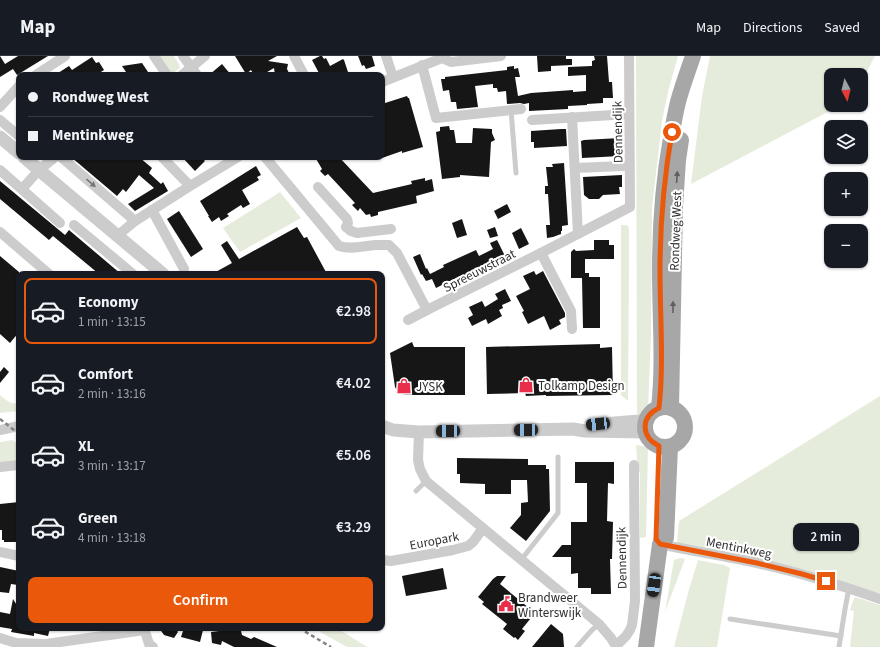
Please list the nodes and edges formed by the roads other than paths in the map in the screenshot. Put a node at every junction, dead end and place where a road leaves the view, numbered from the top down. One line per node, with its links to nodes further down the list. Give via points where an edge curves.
1 (65, 56): 13 (street)
2 (154, 56): 14 (street)
3 (183, 56): 15 (street)
4 (205, 56): 15 (street)
5 (294, 56): 16 (street)
6 (386, 56): 17 (street)
7 (501, 56): 11 (street, via 451,62)
8 (629, 56): 22 (street, Dennendijk)
9 (693, 56): 64 (main road, Rondweg West, via 678,102 662,204 661,394)
10 (696, 56): 64 (main road, Rondweg West, one-way to 10, via 673,346 678,168)
11 (442, 57): 12 (street)
12 (422, 65): 17 (street); 21 (street, via 436,118)
13 (41, 72)
14 (164, 72)
15 (194, 72)
16 (302, 72)
17 (393, 77): 18 (street)
18 (385, 81)
19 (16, 89): 20 (street)
20 (0, 107)
21 (516, 110): 39 (lane)
22 (629, 114): 23 (street); 43 (street, Dennendijk)
23 (572, 117): 25 (street); 36 (street)
24 (0, 120): 26 (street)
25 (532, 120)
26 (16, 133)
27 (0, 137): 28 (street)
28 (16, 150)
29 (27, 160): 38 (street)
30 (48, 160): 38 (street)
31 (64, 160): 45 (street, one-way to 45)
32 (165, 160): 40 (street)
33 (233, 160): 40 (street)
34 (268, 160): 54 (street)
35 (623, 166): 36 (street)
36 (575, 168): 52 (street)
37 (0, 170): 42 (street)
38 (38, 170): 42 (street); 53 (street)
39 (516, 174)
40 (190, 186): 44 (street)
41 (318, 187): 48 (street, via 346,219)
42 (22, 189): 46 (street)
43 (630, 207): 52 (street, Spreeuwstraat)
44 (152, 210): 45 (street); 57 (street)
45 (134, 221): 53 (street)
46 (60, 223)
47 (74, 225): 59 (street)
48 (346, 227): 51 (street); 54 (street)
49 (391, 229): 51 (street)
50 (0, 232): 58 (street)
51 (357, 233): 55 (street)
52 (578, 234): 56 (street, Spreeuwstraat)
53 (117, 236): 60 (street)
54 (331, 236): 55 (street, via 339,246)
55 (359, 248): 61 (street, via 389,245 397,253)
56 (541, 253): 61 (street, Spreeuwstraat); 63 (street, via 571,311)
57 (184, 269)
58 (46, 271)
59 (129, 271)
60 (159, 271)
61 (428, 310): 62 (street, Spreeuwstraat)
62 (408, 320)
63 (572, 329)
64 (665, 408): 65 (main road, via 649,415); 70 (main road, via 677,411 684,421 685,428 681,440 676,444)
65 (646, 426): 69 (street, via 639,421 573,429); 70 (main road, via 648,438 653,443)
66 (16, 427): 68 (street)
67 (385, 427): 69 (street)
68 (0, 430)
69 (419, 432): 75 (street, via 418,460)
70 (664, 446): 78 (main road, via 666,538)
71 (558, 457): 82 (lane, via 558,513)
72 (16, 465): 74 (street)
73 (634, 465): 91 (street, Dennendijk, via 635,601 630,630)
74 (0, 467)
75 (426, 481): 76 (lane); 77 (street)
76 (416, 490)
77 (483, 528): 81 (street, Europark, via 468,546); 82 (street)
78 (660, 544): 83 (street, Mentinkweg, via 757,563); 94 (main road)
79 (0, 552): 80 (street)
80 (16, 555)
81 (385, 560)
82 (521, 560): 86 (street)
83 (849, 588): 84 (street, Mentinkweg); 89 (lane)
84 (880, 599)
85 (730, 619): 89 (lane)
86 (599, 624): 91 (street); 93 (lane)
87 (131, 631): 90 (street, via 46,644 16,644)
88 (145, 631): 92 (street, via 149,644)
89 (840, 636): 95 (lane)
90 (0, 638)
91 (616, 646)
92 (153, 647)
93 (577, 647)
94 (646, 647)
95 (839, 647)

